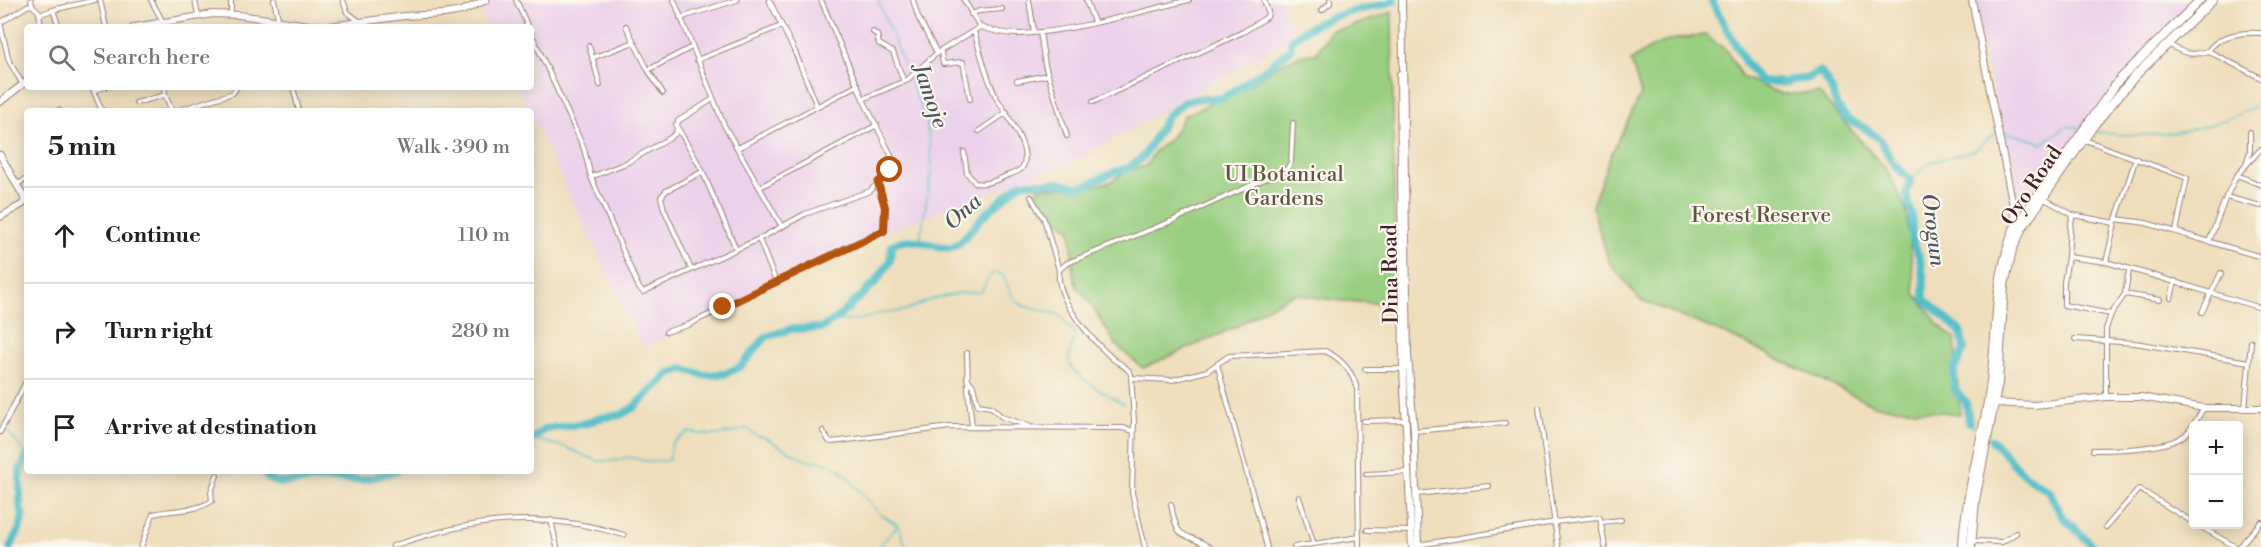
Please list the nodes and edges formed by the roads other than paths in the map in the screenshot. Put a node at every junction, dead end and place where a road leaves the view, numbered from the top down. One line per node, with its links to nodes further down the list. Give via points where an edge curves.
1 (95, 0): 27 (street)
2 (100, 0): 40 (street)
3 (151, 0): 35 (street)
4 (195, 0): 32 (street)
5 (231, 0): 31 (street)
6 (274, 0): 42 (street)
7 (343, 0): 34 (street, via 347,12)
8 (486, 0): 34 (street, via 444,14)
9 (516, 0): 44 (street)
10 (674, 0): 33 (street)
11 (737, 0): 33 (street)
12 (769, 0): 46 (street)
13 (821, 0): 68 (street)
14 (913, 0): 58 (street)
15 (964, 0): 30 (street)
16 (1029, 0): 50 (street)
17 (1086, 0): 36 (street)
18 (1189, 0): 36 (street)
19 (1264, 0): 80 (street, via 1267,17 1243,32)
20 (1330, 0): 28 (street)
21 (1972, 0): 118 (street)
22 (2200, 0): 92 (highway, Oyo Road, via 2118,81)
23 (2212, 0): 54 (highway, Oyo Road)
24 (32, 2): 29 (street); 37 (street)
25 (1400, 4): 148 (street, Dina Road)
26 (1002, 9): 30 (street)
27 (53, 10): 29 (street, via 41,14); 39 (street)
28 (1322, 10)
29 (39, 11): 38 (street)
30 (971, 14): 47 (street)
31 (231, 15): 32 (street); 42 (street)
32 (198, 16): 35 (street)
33 (681, 18): 56 (street)
34 (359, 21): 43 (street)
35 (163, 22): 41 (street)
36 (1094, 22): 50 (street)
37 (0, 23): 65 (street, via 9,61)
38 (41, 24)
39 (58, 24)
40 (105, 24)
41 (154, 24)
42 (279, 24)
43 (341, 24)
44 (527, 24)
45 (626, 26): 53 (street)
46 (781, 26): 60 (street); 82 (street)
47 (980, 27): 49 (street); 50 (street, via 995,32)
48 (873, 32): 66 (street, via 879,44 893,52)
49 (974, 32): 58 (street); 87 (street, via 996,97)
50 (1037, 32): 62 (street)
51 (2261, 33): 57 (street, via 2221,39)
52 (534, 40): 103 (street, via 584,149)
53 (634, 42): 59 (street); 61 (street)
54 (2168, 44): 57 (street, via 2183,54); 92 (highway, Oyo Road)
55 (589, 46): 59 (street)
56 (692, 47): 60 (street); 61 (street)
57 (2208, 51): 63 (street)
58 (939, 53): 66 (street); 78 (street, via 943,64 963,62)
59 (591, 58): 69 (street)
60 (697, 60): 76 (street)
61 (648, 70): 74 (street)
62 (1048, 75): 64 (street); 94 (street)
63 (2261, 78)
64 (1017, 81)
65 (24, 82)
66 (904, 82): 77 (street)
67 (24, 84): 79 (street)
68 (858, 85): 77 (street); 82 (street)
69 (600, 86)
70 (93, 90): 83 (street)
71 (164, 90): 75 (street)
72 (235, 90): 85 (street)
73 (294, 90): 86 (street)
74 (663, 93)
75 (165, 95): 81 (street); 84 (street)
76 (713, 99): 89 (street); 95 (street)
77 (863, 99): 90 (street)
78 (970, 99)
79 (0, 102)
80 (1093, 102)
81 (136, 103)
82 (817, 106): 95 (street)
83 (101, 108)
84 (172, 108)
85 (184, 108)
86 (298, 108)
87 (1007, 112): 91 (street); 97 (street, via 1023,152 1019,171 988,183 975,183 967,173)
88 (1293, 123): 128 (street, via 1291,162 1287,169 1067,263)
89 (676, 125): 101 (street); 103 (street, via 670,138)
90 (877, 125): 105 (street, via 892,159 890,170); 108 (street)
91 (979, 131)
92 (2086, 132): 99 (street); 112 (highway, Oyo Road); 118 (highway, Oyo Road)
93 (2250, 132): 100 (street)
94 (1067, 136)
95 (738, 148): 108 (street)
96 (2261, 149): 100 (street)
97 (964, 152)
98 (0, 155): 106 (street)
99 (2136, 158): 117 (street); 120 (street, via 2187,178)
100 (2245, 164): 102 (street)
101 (702, 172): 123 (street); 127 (street, via 662,197)
102 (2237, 175): 107 (street); 111 (street)
103 (591, 177): 127 (street, via 640,291)
104 (24, 180): 106 (street)
105 (878, 183): 119 (street, via 870,191 820,208); 132 (street, via 885,207 884,231)
106 (17, 184): 109 (street)
107 (2261, 184)
108 (760, 187): 119 (street)
109 (24, 197)
110 (1030, 197): 128 (street, via 1044,219)
111 (2226, 197): 114 (street); 122 (street)
112 (2043, 198): 115 (street); 118 (highway, Oyo Road)
113 (24, 203): 116 (street)
114 (2261, 206)
115 (2073, 215): 117 (street); 125 (street)
116 (0, 217)
117 (2116, 221): 120 (street); 126 (street)
118 (2020, 226): 153 (highway, Oyo Road, via 2004,256 1999,283)
119 (782, 227): 121 (street)
120 (2176, 231): 122 (street)
121 (759, 239): 123 (street); 132 (street)
122 (2209, 242): 124 (street)
123 (736, 249): 127 (street)
124 (2258, 256)
125 (2068, 257): 126 (street); 139 (street, via 2064,305)
126 (2106, 262): 129 (street)
127 (691, 269)
128 (1059, 270): 150 (street, via 1059,287 1073,313 1114,360 1128,368)
129 (2129, 270): 131 (street); 134 (street)
130 (2221, 273): 133 (street)
131 (2175, 281): 133 (street); 135 (street)
132 (776, 282): 140 (street, via 688,326)
133 (2212, 292): 137 (street); 138 (street)
134 (2125, 294): 136 (street); 139 (street)
135 (2171, 298)
136 (2160, 300)
137 (2261, 308)
138 (2202, 312)
139 (2111, 314): 142 (street)
140 (666, 332)
141 (2075, 339): 142 (street)
142 (2105, 340): 145 (street); 152 (street)
143 (2251, 342): 145 (street)
144 (967, 353): 149 (street)
145 (2249, 362): 157 (street)
146 (1217, 364): 150 (street, via 1207,371 1172,380); 188 (street, via 1229,356 1325,351 1346,367 1357,389); 197 (street)
147 (1365, 369): 148 (street)
148 (1406, 369): 158 (street, Dina Road); 166 (street, Dina Road)
149 (968, 378): 161 (street); 162 (street, via 978,405 991,407 1002,417)
150 (1132, 378): 165 (street)
151 (24, 386): 163 (street)
152 (2106, 397): 153 (street, via 2035,405); 155 (street, via 2140,397)
153 (1991, 403): 181 (highway, Oyo Road)
154 (1539, 408): 178 (street)
155 (2204, 408): 157 (street); 167 (street, via 2188,432 2179,438 2136,448)
156 (2261, 408): 157 (street)
157 (2245, 409)
158 (1407, 420): 159 (street); 168 (street, Dina Road)
159 (1364, 421)
160 (1505, 423): 166 (street)
161 (972, 426): 162 (street); 164 (street, via 832,442)
162 (1032, 427): 165 (street)
163 (1, 431)
164 (824, 431)
165 (1134, 431): 195 (street, via 1132,493)
166 (1414, 431): 172 (street, Dina Road)
167 (2093, 450)
168 (1409, 472): 169 (street); 185 (street, Dina Road)
169 (1366, 474)
170 (217, 475): 193 (street, via 212,501 197,508 153,514)
171 (1489, 486): 172 (street)
172 (1417, 494): 192 (street, Dina Road)
173 (1299, 497): 189 (street)
174 (1171, 504): 196 (street, via 1178,531)
175 (551, 520): 187 (street, via 591,525); 191 (street, via 465,525); 194 (street)
176 (1621, 520): 179 (street)
177 (2189, 521): 182 (street, via 2139,489)
178 (1555, 522): 179 (street, via 1598,517); 192 (street); 200 (street)
179 (1601, 522): 201 (street)
180 (2261, 522): 203 (street)
181 (1969, 524): 190 (highway, Oyo Road); 202 (highway, Oyo Road)
182 (2106, 527)
183 (2203, 529): 203 (street)
184 (1367, 530): 185 (street)
185 (1411, 531): 192 (street, Dina Road)
186 (2016, 533): 190 (street, via 2002,542)
187 (624, 535)
188 (1359, 537): 189 (street); 199 (street)
189 (1313, 543): 198 (street)
190 (1971, 544)
191 (393, 546)
192 (1416, 546)
193 (141, 547)
194 (557, 547)
195 (1144, 547)
196 (1210, 547)
197 (1267, 547)
198 (1294, 547)
199 (1359, 547)
200 (1558, 547)
201 (1605, 547)
202 (1963, 547)
203 (2237, 547)

